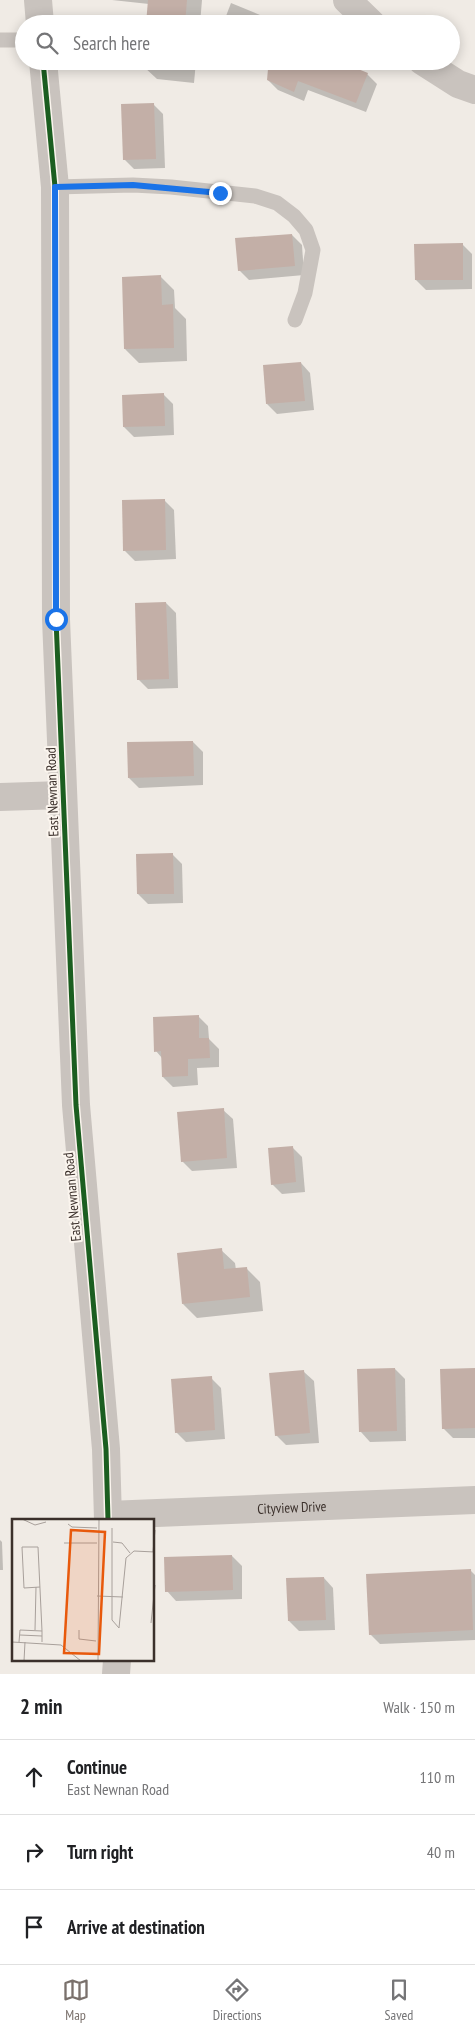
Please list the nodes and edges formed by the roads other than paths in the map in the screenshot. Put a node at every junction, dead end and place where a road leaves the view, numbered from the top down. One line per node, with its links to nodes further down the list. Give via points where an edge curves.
1 (38, 0): 3 (street)
2 (347, 0): 4 (street)
3 (39, 15)
4 (363, 15)
5 (0, 40): 6 (lane)
6 (15, 40)
7 (44, 70): 10 (street, East Newnan Road)
8 (436, 70): 9 (street)
9 (475, 90)
10 (55, 187): 11 (lane, via 171,187 254,196 277,203 306,230 313,250 305,293); 12 (street, East Newnan Road, via 56,619)
11 (295, 320)
12 (63, 796): 13 (street); 15 (street, East Newnan Road, via 76,1105 106,1449)
13 (0, 797)
14 (475, 1500): 15 (street, Cityview Drive)
15 (108, 1518)

